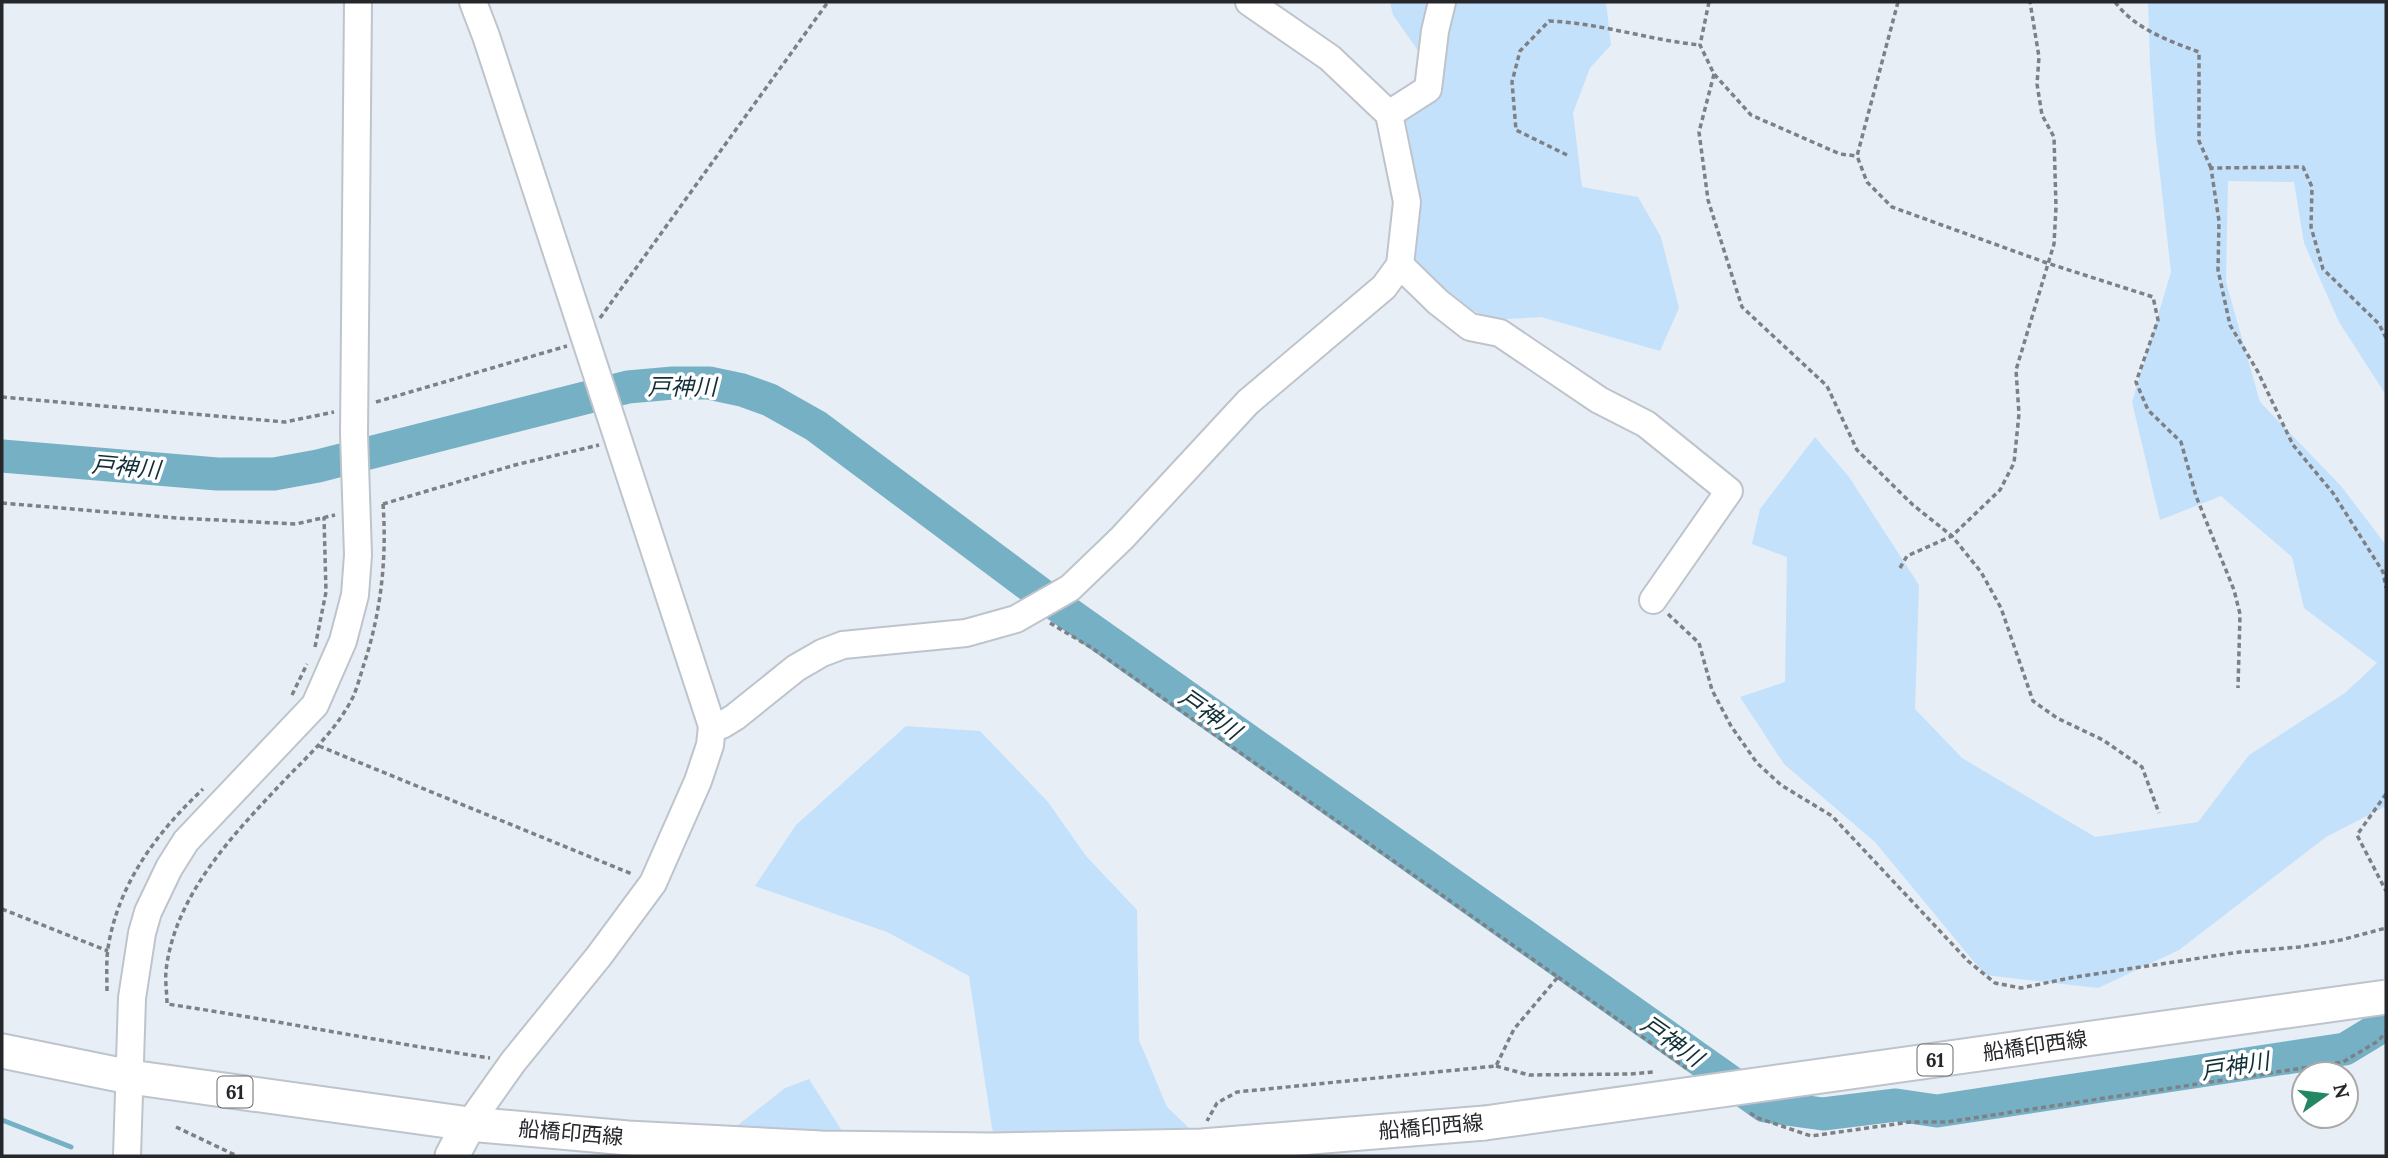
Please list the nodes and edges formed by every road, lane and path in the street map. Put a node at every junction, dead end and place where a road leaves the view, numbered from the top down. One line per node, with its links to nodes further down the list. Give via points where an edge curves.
1 (358, 2): 57 (street, via 355,596 343,641 315,705 186,841 148,912 132,998)
2 (473, 2): 18 (street)
3 (828, 2): 18 (path)
4 (1249, 2): 12 (street, via 1330,58)
5 (1442, 2): 12 (street, via 1428,89)
6 (1709, 2): 10 (path)
7 (1898, 2): 14 (path)
8 (2030, 2): 16 (path, via 2042,114 2054,137 2056,219)
9 (2115, 2): 15 (path, via 2154,35 2199,52 2199,141)
10 (1700, 45): 11 (path); 13 (path, via 1549,21 1520,51 1512,82 1516,130)
11 (1714, 74): 14 (path, via 1751,115 1840,154); 27 (path, via 1699,132 1708,200 1742,307 1828,386 1857,450)
12 (1388, 114): 17 (street, via 1407,202)
13 (1567, 155)
14 (1857, 156): 16 (path, via 1867,182 1892,208)
15 (2211, 168): 19 (path, via 2303,167 2312,187 2311,227 2323,269 2378,324); 29 (path, via 2219,220 2218,270 2230,326 2293,445 2333,493 2383,572)
16 (2047, 263): 27 (path, via 2016,370 2019,414 2014,463 2000,490); 34 (path, via 2153,297 2158,320 2136,382 2148,410 2181,442 2196,496 2234,590 2240,614)
17 (1400, 265): 30 (street, via 1470,327 1500,333 1599,400 1646,424 1729,491); 31 (street, via 1384,287 1248,402 1070,588)
18 (584, 337): 21 (path); 23 (street)
19 (2386, 338)
20 (2, 397): 22 (path, via 285,422)
21 (376, 402)
22 (337, 411)
23 (618, 441): 36 (street); 37 (path, via 383,504 382,581 373,637 353,697)
24 (2, 503): 26 (path, via 296,524)
25 (336, 515): 26 (path)
26 (324, 517): 32 (path, via 326,592)
27 (1952, 536): 28 (path, via 1907,556); 40 (path, via 1981,572 2001,608 2033,701 2142,767)
28 (1900, 568)
29 (2386, 588)
30 (1653, 600): 44 (path, via 1699,643 1712,690 1757,763 1781,785 1832,816 1968,961 1995,983 2021,988 2309,945)
31 (1034, 610): 36 (street, via 966,633 843,645 796,668 735,717); 46 (path)
32 (315, 647)
33 (309, 659): 35 (path)
34 (2238, 688)
35 (285, 704)
36 (712, 726): 41 (street, via 698,781)
37 (318, 746): 41 (path); 51 (path, via 214,859 179,918 166,971 167,1003)
38 (212, 780): 45 (path, via 172,817 130,878)
39 (2386, 794): 42 (path, via 2357,835)
40 (2159, 813)
41 (653, 883): 51 (street)
42 (2386, 891)
43 (2, 909): 45 (path)
44 (2386, 928)
45 (108, 951): 47 (path)
46 (1558, 977): 52 (path, via 1514,1029); 53 (path)
47 (107, 991)
48 (2386, 997): 61 (main road, 船橋印西線 / 61, bridge, via 1485,1123)
49 (2386, 1032): 58 (path, via 2343,1062 1947,1122 1910,1122 1811,1136)
50 (2, 1051): 57 (main road, 船橋印西線 / 61)
51 (513, 1062): 59 (street)
52 (1496, 1066): 55 (path, via 1529,1075); 61 (path, via 1237,1091 1217,1103 1205,1124)
53 (1687, 1068): 54 (path); 56 (path)
54 (1676, 1069)
55 (1664, 1071)
56 (1697, 1075)
57 (130, 1077): 59 (main road, 船橋印西線 / 61); 63 (street)
58 (1748, 1111)
59 (469, 1124): 62 (main road, 船橋印西線 / 61); 65 (main road)
60 (176, 1127): 64 (path)
61 (1202, 1146): 62 (main road, 船橋印西線 / 61, via 993,1150)
62 (626, 1147)
63 (127, 1156)
64 (237, 1156)
65 (452, 1156)

